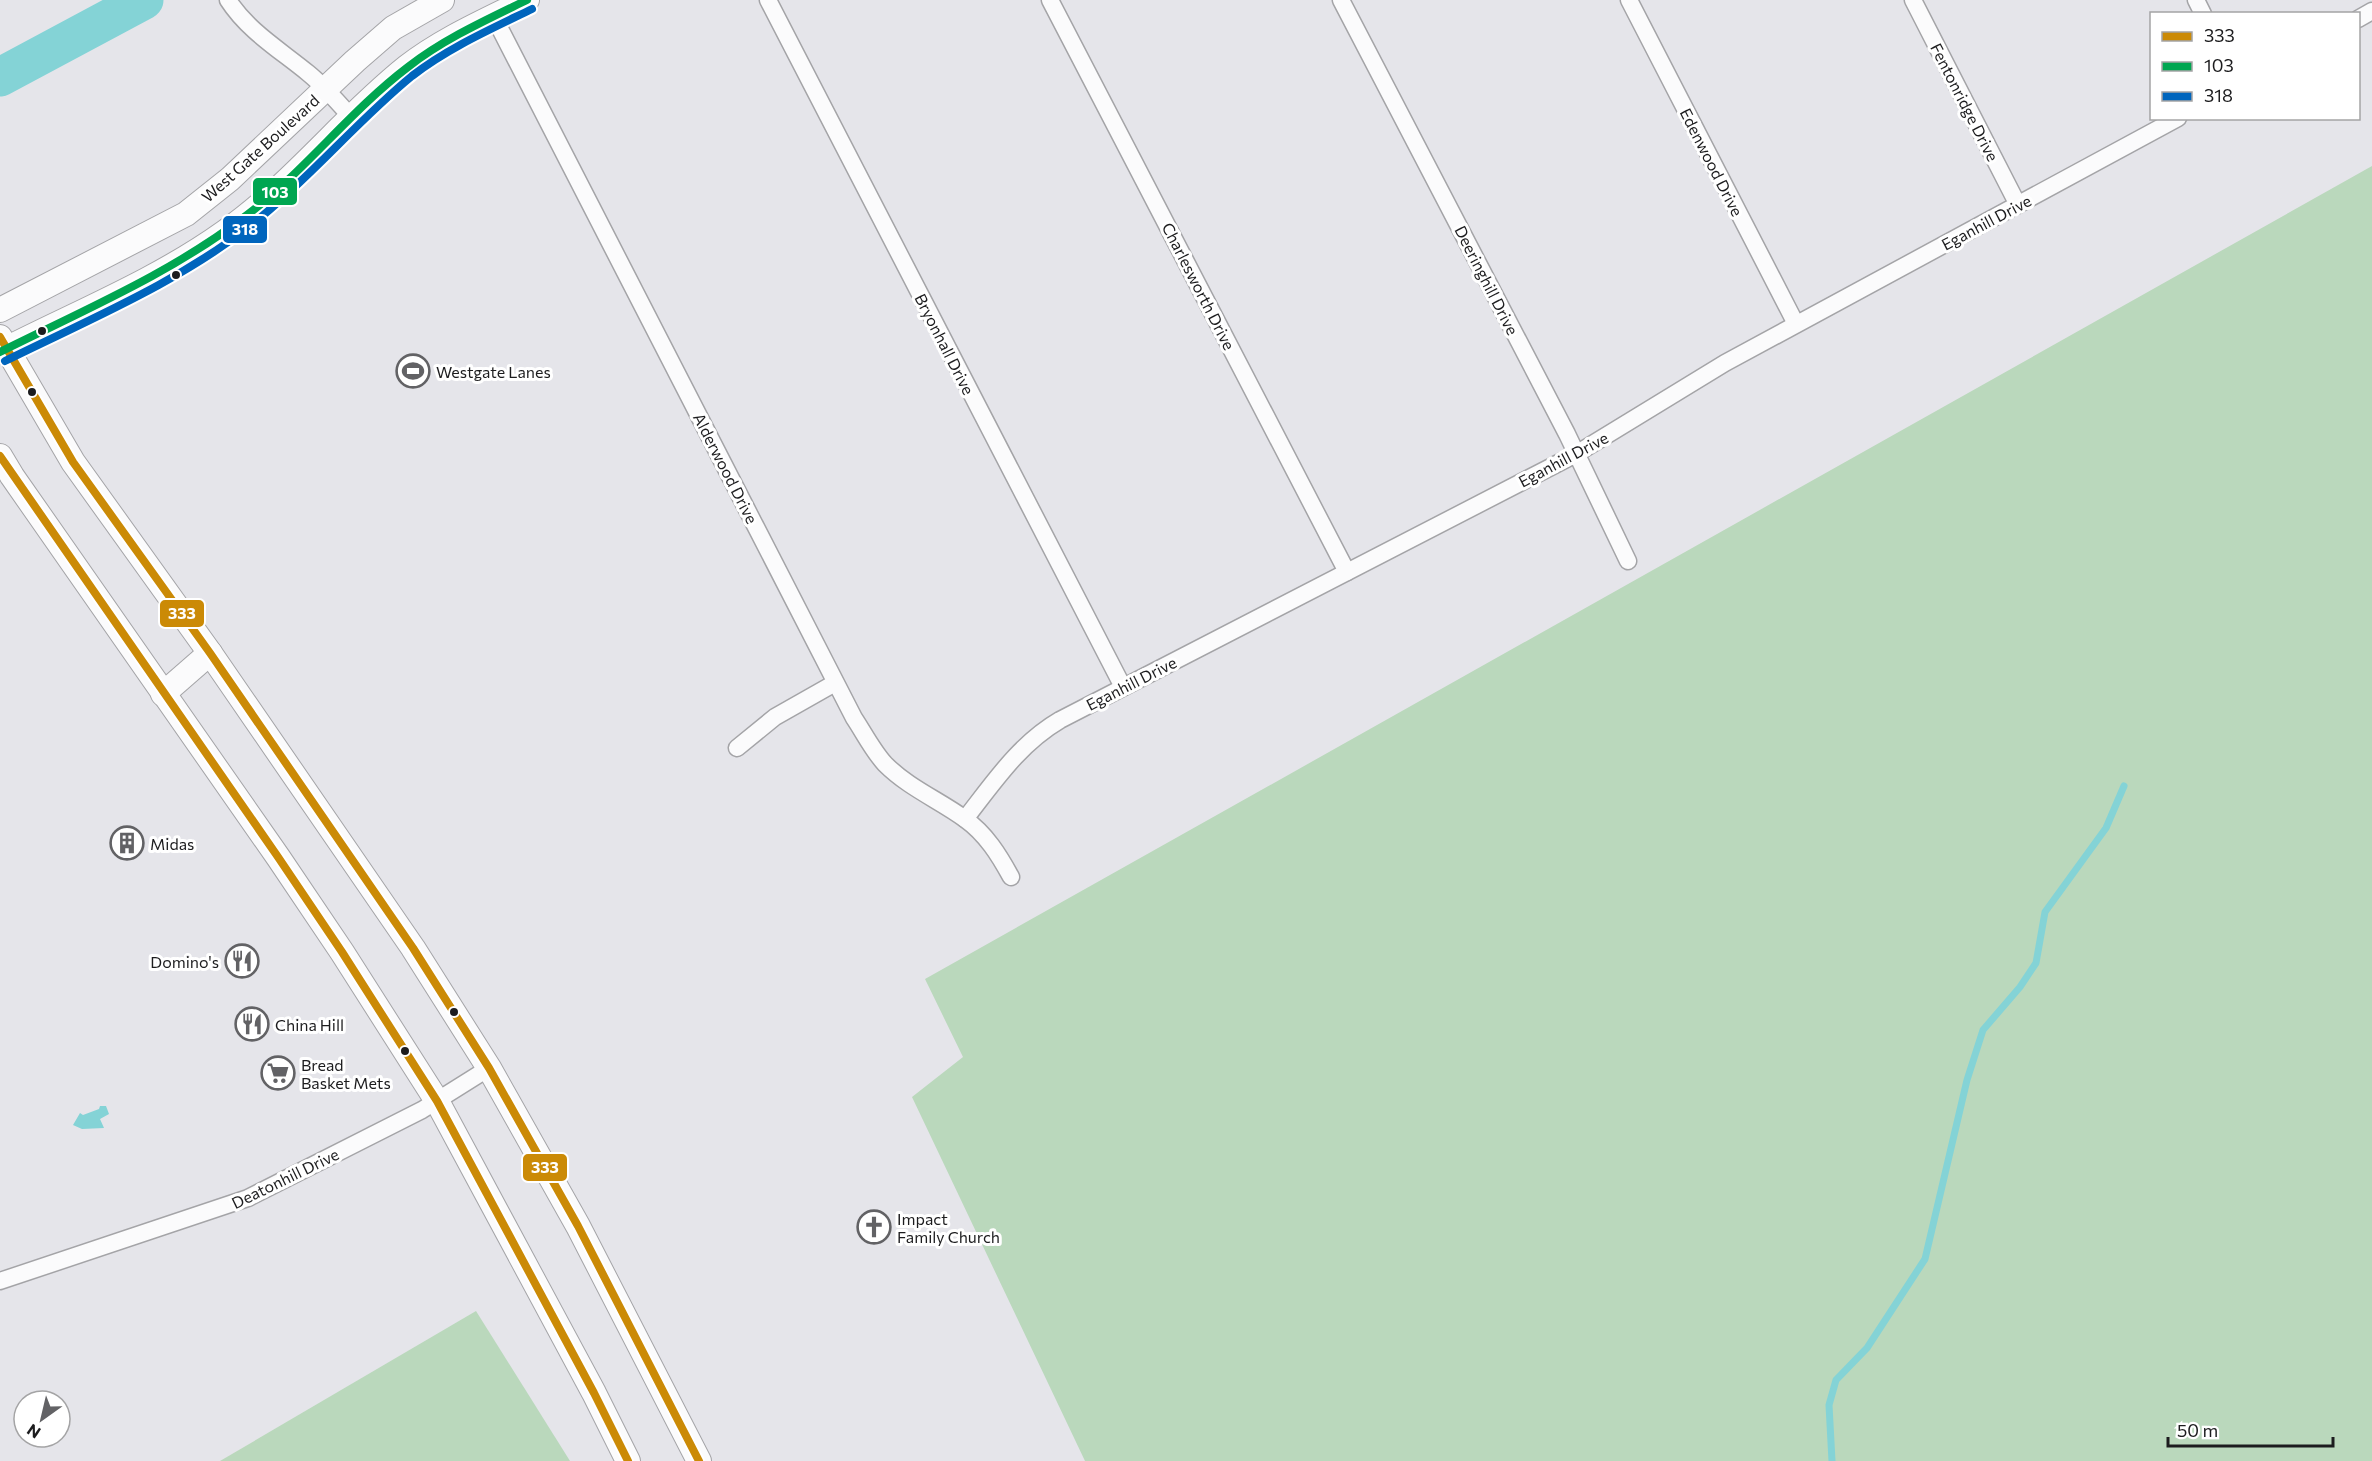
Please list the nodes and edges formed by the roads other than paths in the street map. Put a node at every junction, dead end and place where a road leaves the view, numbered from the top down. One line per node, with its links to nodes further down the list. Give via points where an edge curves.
1 (228, 0): 10 (street, via 252,29)
2 (442, 0): 10 (main road, West Gate Boulevard, via 393,28)
3 (526, 0): 9 (main road)
4 (768, 0): 23 (street, Bryonhall Drive)
5 (1050, 0): 20 (street, Charlesworth Drive)
6 (1341, 0): 17 (street, Deeringhill Drive)
7 (1629, 0): 15 (street, Edenwood Drive)
8 (1913, 0): 13 (street, Fentonridge Drive)
9 (494, 17): 11 (main road, via 409,65); 22 (street, Alderwood Drive)
10 (326, 88): 11 (street); 14 (main road, West Gate Boulevard, via 230,179 186,214)
11 (351, 117): 16 (main road, via 266,199 226,231 151,279)
12 (2174, 120): 13 (street, Eganhill Drive)
13 (2018, 205): 15 (street, Eganhill Drive)
14 (0, 310)
15 (1796, 324): 17 (street, Eganhill Drive)
16 (2, 346): 21 (main road, via 73,462)
17 (1576, 454): 19 (street, Deeringhill Drive); 20 (street, Eganhill Drive)
18 (0, 456): 24 (main road)
19 (1628, 561)
20 (1347, 572): 23 (street, Eganhill Drive)
21 (210, 653): 24 (main road); 28 (main road, via 413,948)
22 (834, 683): 25 (street, via 775,717); 26 (street, Alderwood Drive, via 884,763 923,794)
23 (1123, 687): 26 (street, Eganhill Drive, via 1041,731 1010,761)
24 (163, 694): 29 (main road, via 336,942)
25 (736, 748)
26 (965, 819): 27 (street, Alderwood Drive, via 996,850)
27 (1011, 877)
28 (489, 1068): 29 (street, Deatonhill Drive); 32 (main road, via 578,1226)
29 (437, 1101): 30 (street, Deatonhill Drive, via 248,1198); 31 (main road)
30 (0, 1281)
31 (628, 1461)
32 (699, 1461)

